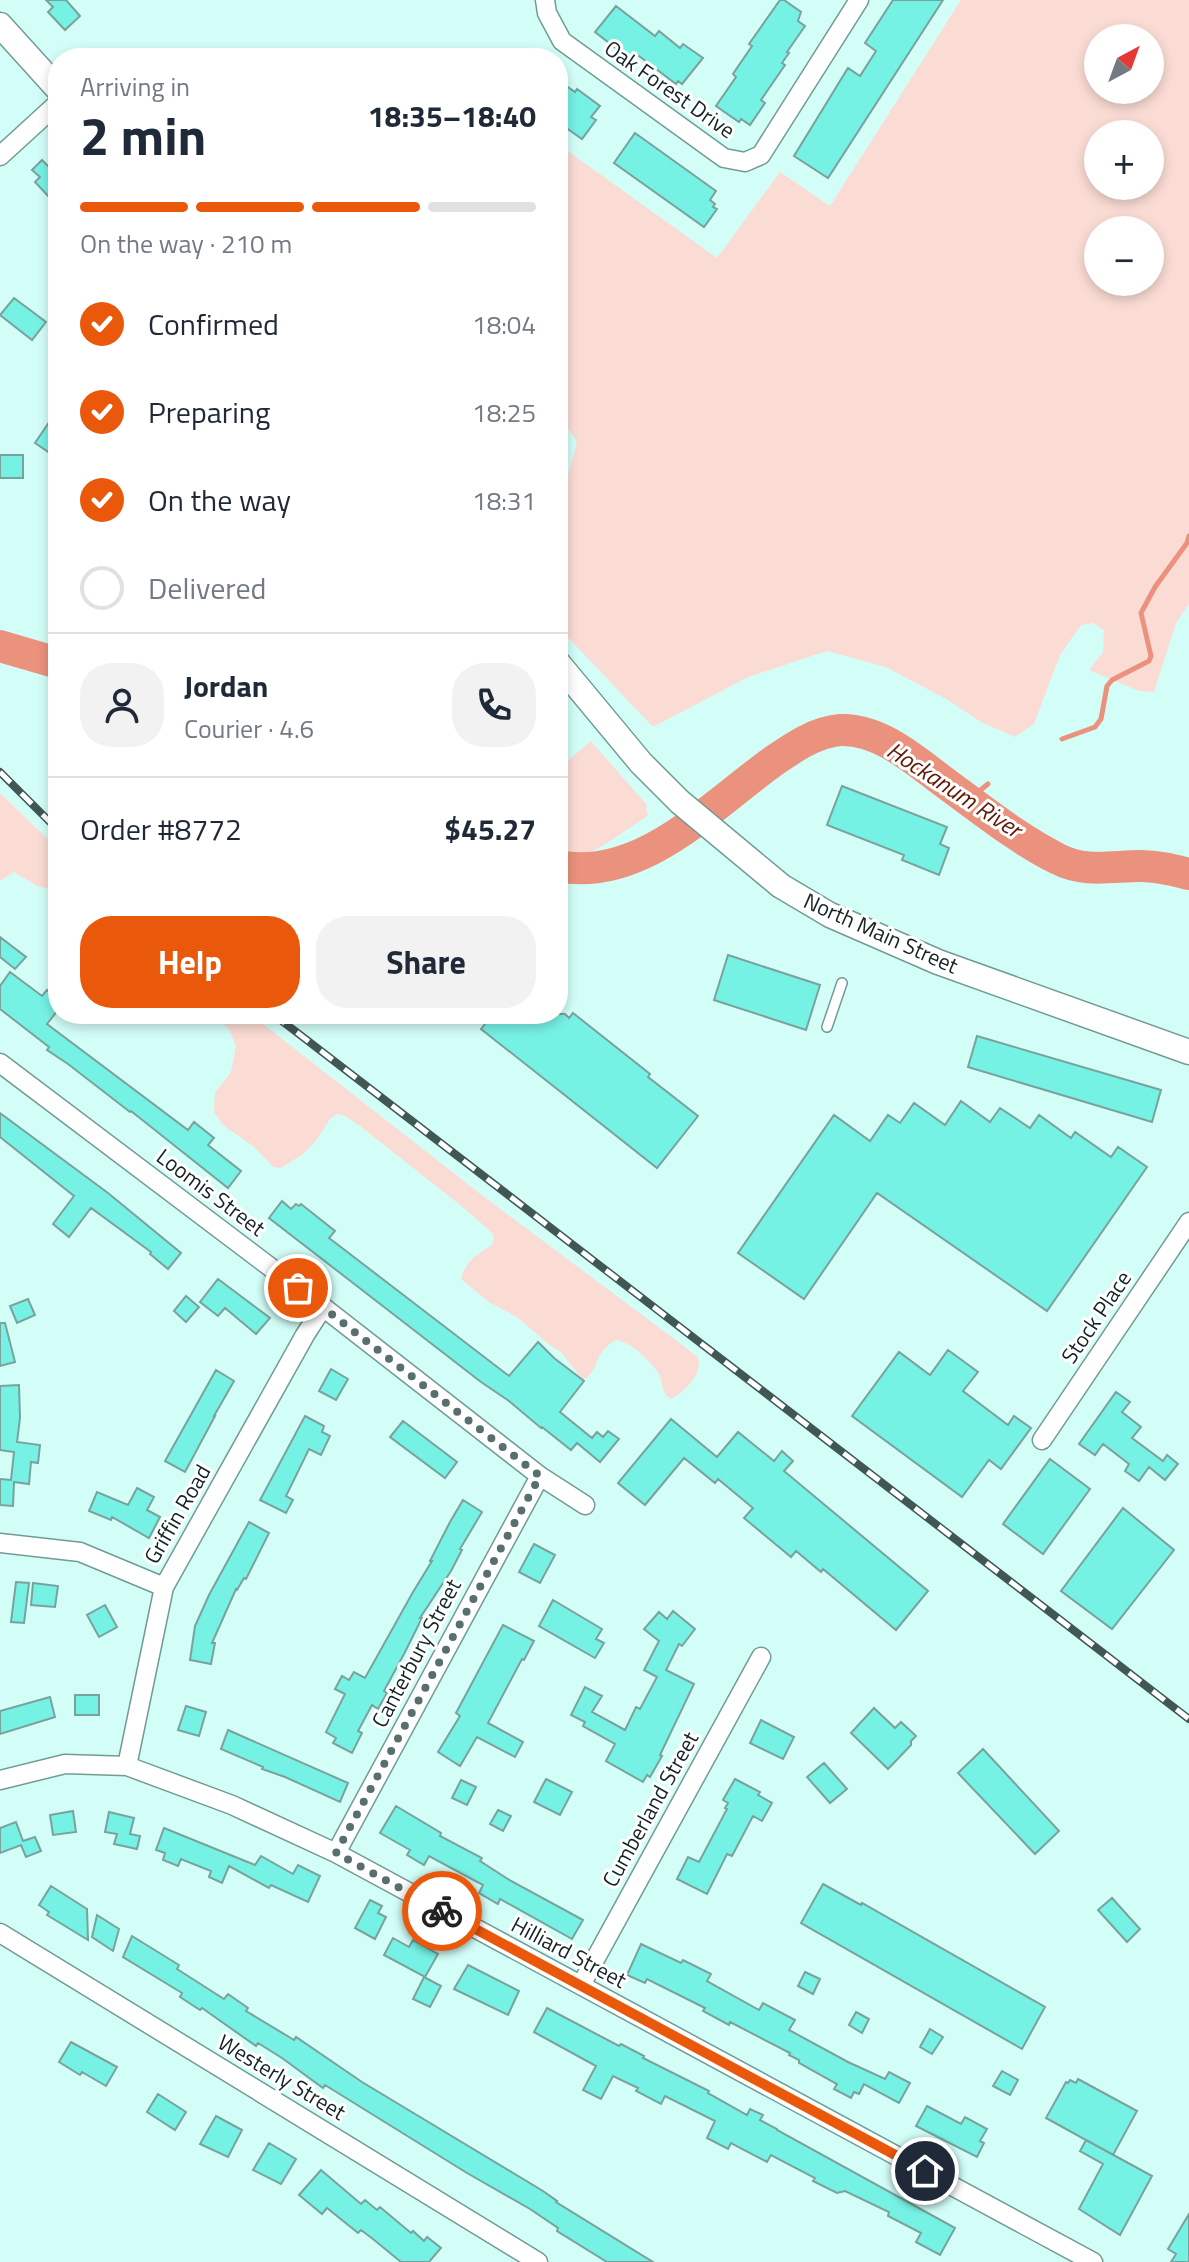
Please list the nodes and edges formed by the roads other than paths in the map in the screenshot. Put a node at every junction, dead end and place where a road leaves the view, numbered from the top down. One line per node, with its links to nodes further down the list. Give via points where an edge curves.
1 (545, 0): 2 (street, Oak Forest Drive, via 562,41 724,158 745,162 761,155)
2 (859, 0)
3 (0, 25): 4 (main road)
4 (48, 78)
5 (48, 112): 6 (street)
6 (0, 156)
7 (568, 675): 10 (main road, North Main Street, via 680,802 781,886 830,915 938,962)
8 (842, 983): 9 (lane)
9 (827, 1027)
10 (1189, 1052)
11 (0, 1063): 13 (street, Loomis Street)
12 (1189, 1222): 14 (street, Stock Place)
13 (323, 1307): 15 (street, Loomis Street); 18 (street, Griffin Road)
14 (1042, 1440)
15 (540, 1476): 16 (street, Loomis Street); 22 (street, Canterbury Street)
16 (585, 1505)
17 (0, 1543): 18 (street, via 80,1552)
18 (164, 1587): 20 (street, Griffin Road)
19 (761, 1657): 24 (street, Cumberland Street)
20 (127, 1766): 21 (street, Hilliard Street, via 65,1764); 22 (street, Hilliard Street, via 232,1805)
21 (0, 1780)
22 (336, 1853): 24 (street, Hilliard Street)
23 (0, 1933): 25 (street, Westerly Street)
24 (581, 1985): 26 (street, Hilliard Street)
25 (538, 2262)
26 (1093, 2262)

